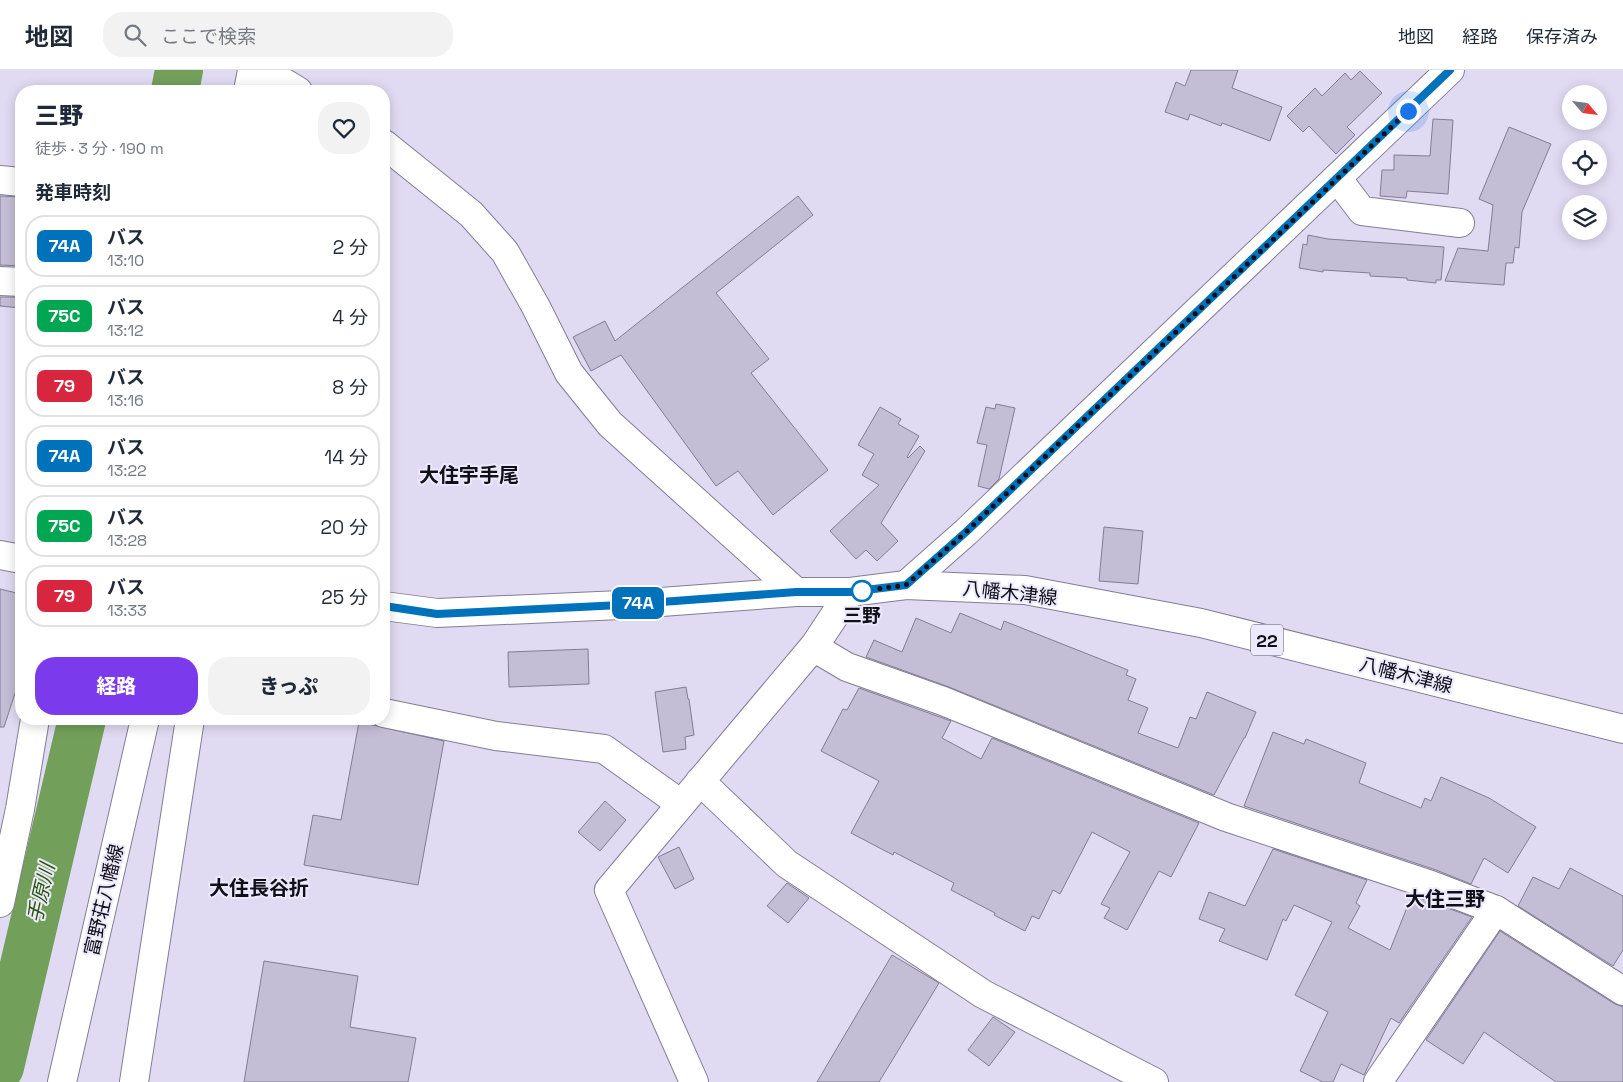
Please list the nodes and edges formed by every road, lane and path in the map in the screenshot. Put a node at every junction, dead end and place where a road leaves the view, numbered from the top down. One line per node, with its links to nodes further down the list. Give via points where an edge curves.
1 (252, 70): 4 (street)
2 (264, 70): 5 (street)
3 (1450, 70): 7 (street)
4 (249, 85)
5 (288, 85)
6 (390, 149): 16 (street, via 471,214 504,252 569,373 610,424)
7 (1337, 178): 10 (street, via 1362,211); 15 (street, via 966,532)
8 (0, 180): 9 (street)
9 (15, 181)
10 (1460, 222)
11 (0, 281): 12 (street)
12 (15, 282)
13 (0, 555): 14 (street)
14 (15, 557)
15 (906, 585): 17 (street, 八幡木津線 / 22); 24 (street, 八幡木津線 / 22, via 1025,590 1202,623)
16 (796, 592): 17 (street, 八幡木津線 / 22); 18 (street, 八幡木津線 / 22, via 437,614)
17 (850, 592): 19 (street)
18 (390, 607)
19 (815, 645): 25 (street); 29 (street, via 846,667 943,701 1226,816)
20 (390, 715): 26 (street, via 496,736 604,749)
21 (33, 725): 27 (street)
22 (144, 725): 31 (street, 富野荘八幡線)
23 (189, 725): 32 (street)
24 (1623, 729)
25 (700, 781): 26 (street); 34 (street, via 787,864 983,994)
26 (681, 804): 33 (street, via 609,890)
27 (10, 806): 28 (street)
28 (0, 903)
29 (1496, 910): 30 (street); 35 (street)
30 (1623, 990)
31 (67, 1079)
32 (134, 1082)
33 (694, 1082)
34 (1154, 1082)
35 (1378, 1082)

